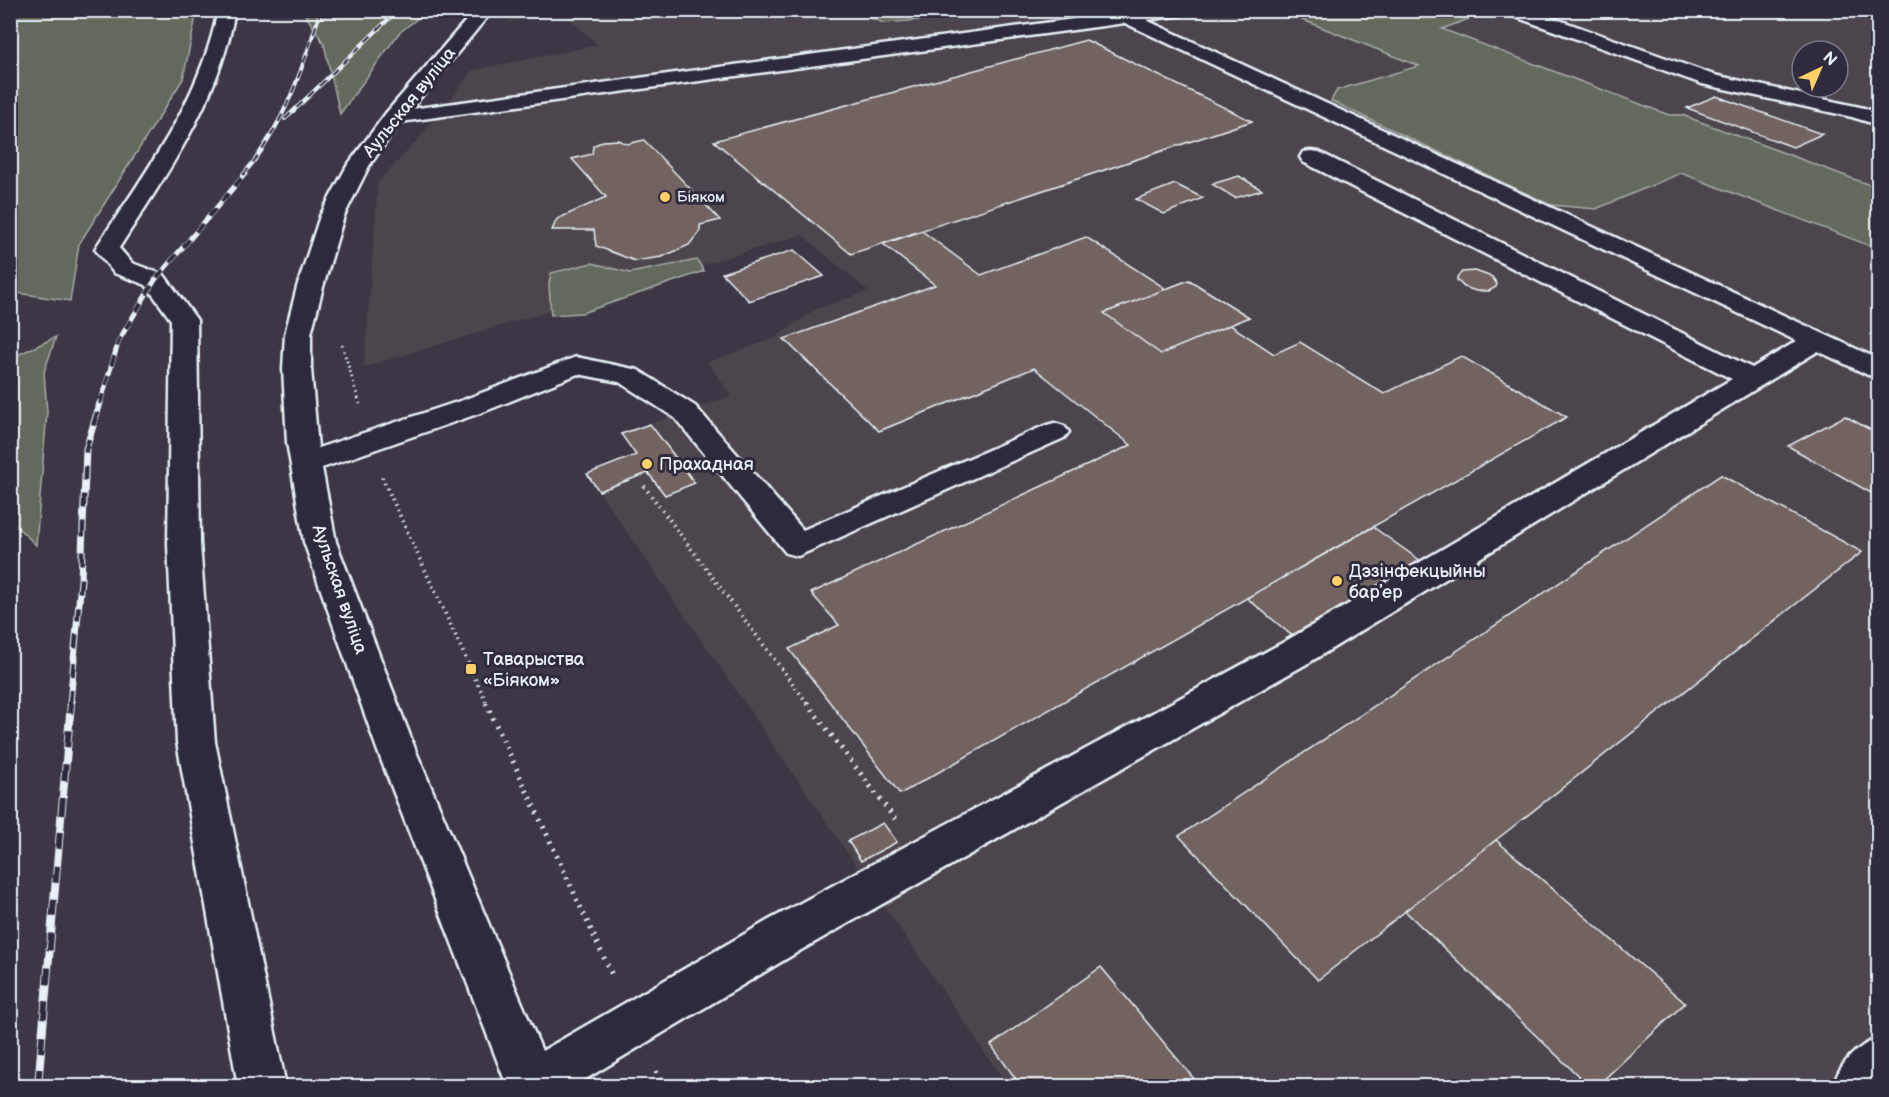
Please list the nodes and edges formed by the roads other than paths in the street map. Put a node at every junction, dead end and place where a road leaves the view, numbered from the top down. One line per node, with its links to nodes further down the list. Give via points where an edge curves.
1 (227, 10): 17 (street, via 225,35 199,102 107,249 123,268 155,280 184,320 184,544 196,742)
2 (485, 10): 6 (street, Аульская вуліца)
3 (1182, 10): 5 (street)
4 (1513, 10): 7 (street, via 1709,80)
5 (1128, 18): 6 (street); 9 (street)
6 (393, 117): 15 (street, Аульская вуліца, via 358,165 332,216 298,334)
7 (1878, 119)
8 (1311, 157): 13 (street)
9 (1818, 340): 11 (street); 13 (street)
10 (1878, 340): 11 (street)
11 (1853, 357): 12 (street)
12 (1878, 369)
13 (1753, 379): 18 (street, via 1297,652 785,936)
14 (1054, 432): 15 (street, via 798,545 685,412 628,376 576,365 473,406)
15 (305, 463): 18 (street, Аульская вуліца, via 320,542 330,570 396,749)
16 (1878, 1062): 19 (street)
17 (262, 1086)
18 (531, 1086)
19 (1857, 1086)

